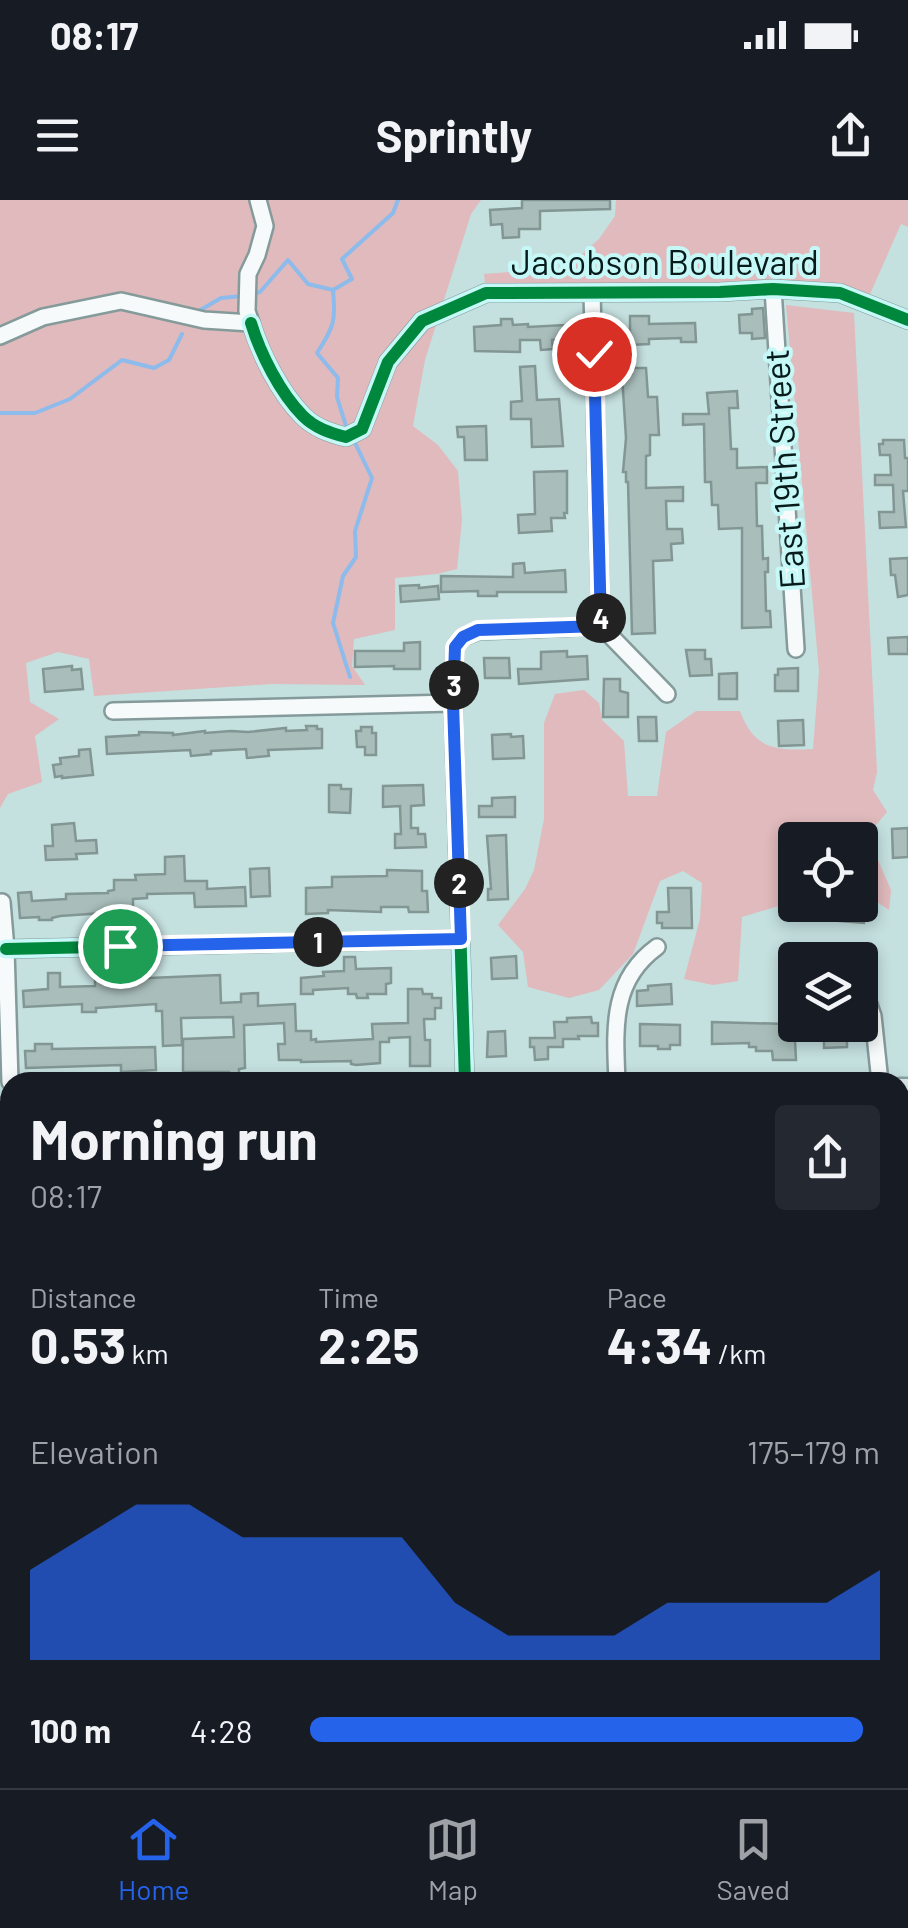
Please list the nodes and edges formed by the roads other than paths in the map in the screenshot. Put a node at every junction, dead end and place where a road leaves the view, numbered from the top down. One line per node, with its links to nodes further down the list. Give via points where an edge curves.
1 (258, 200): 4 (street, via 265,226 248,274)
2 (773, 289): 3 (street, Jacobson Boulevard); 5 (street, Jacobson Boulevard, via 840,293); 8 (street, East 19th Street)
3 (592, 294): 4 (street, Jacobson Boulevard, via 486,293 422,321 388,362 362,430 346,438 303,416 258,348); 7 (street)
4 (249, 317): 6 (street, via 204,320 121,301 43,317)
5 (908, 320)
6 (0, 336)
7 (601, 626): 9 (street); 10 (street, via 478,630 463,637 455,647)
8 (796, 649)
9 (666, 694)
10 (453, 703): 11 (street); 13 (street)
11 (114, 711)
12 (2, 902): 15 (street)
13 (461, 939): 15 (street); 18 (street)
14 (657, 947): 19 (street, via 624,985)
15 (6, 949): 17 (street)
16 (876, 1042): 20 (street)
17 (10, 1072)
18 (465, 1072)
19 (617, 1072)
20 (879, 1072)

